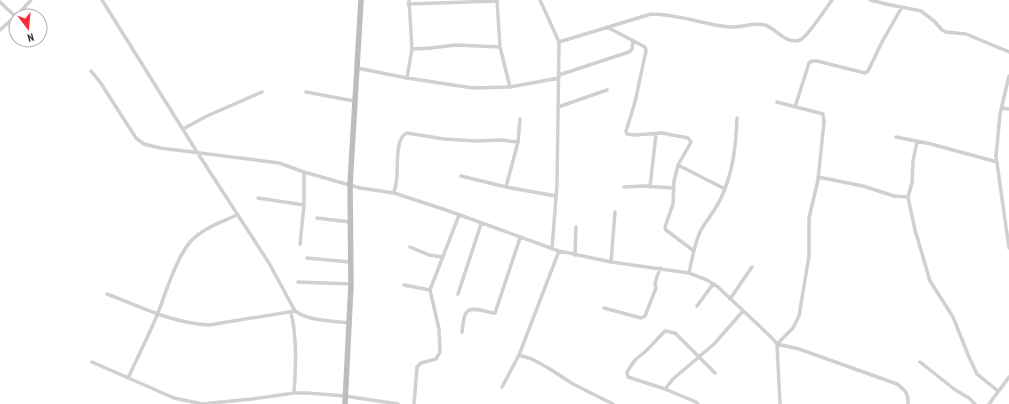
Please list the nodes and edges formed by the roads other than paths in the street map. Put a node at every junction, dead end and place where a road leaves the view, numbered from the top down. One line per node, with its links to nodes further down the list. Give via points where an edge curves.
1 (31, 0): 11 (street)
2 (102, 0): 38 (street)
3 (361, 0): 21 (street)
4 (540, 0): 17 (street)
5 (832, 0): 14 (street, via 802,40 793,41 783,37 763,24 730,27 663,14 651,14)
6 (870, 0): 10 (street)
7 (497, 1): 9 (street); 18 (street)
8 (0, 2): 12 (street)
9 (409, 2): 19 (street)
10 (902, 7): 20 (street, via 921,11 946,32 963,33); 32 (street, via 868,71 864,73 812,61 809,63)
11 (23, 8)
12 (8, 9)
13 (8, 23): 15 (street)
14 (607, 27): 16 (street); 17 (street)
15 (0, 30)
16 (633, 41): 24 (street, via 631,51); 39 (street, via 645,47 646,51 636,102 626,131 629,135)
17 (559, 42): 24 (street)
18 (500, 47): 19 (street); 26 (street)
19 (412, 48): 25 (street)
20 (1009, 52)
21 (357, 68): 25 (street); 30 (street)
22 (91, 71): 43 (street, via 136,138 144,144 160,148)
23 (1009, 76): 34 (street)
24 (559, 77): 26 (street); 33 (street)
25 (407, 78): 26 (street, via 473,88)
26 (510, 86)
27 (608, 90): 33 (street)
28 (262, 92): 38 (street)
29 (306, 92): 30 (street)
30 (354, 101): 49 (street)
31 (777, 102): 32 (street)
32 (795, 106): 48 (street, via 823,114)
33 (558, 107): 56 (street)
34 (1002, 108): 35 (street); 44 (street, via 996,142)
35 (1009, 109)
36 (737, 118): 54 (street, via 733,163)
37 (520, 119): 41 (street)
38 (183, 129): 43 (street)
39 (656, 134): 45 (street, via 690,139 690,144); 50 (street)
40 (896, 137): 42 (street)
41 (518, 142): 51 (street); 55 (street, via 477,142 406,134 401,139 398,151)
42 (917, 142): 44 (street); 57 (street)
43 (197, 152): 46 (street, via 280,163); 61 (street)
44 (997, 162): 68 (street)
45 (678, 166): 53 (street); 54 (street)
46 (304, 172): 49 (street); 59 (street)
47 (461, 176): 51 (street)
48 (818, 177): 57 (street, via 863,186 894,196); 98 (street, via 809,218 809,256 799,316 793,328)
49 (350, 185): 55 (street); 64 (street)
50 (650, 186): 52 (street); 53 (street)
51 (506, 187): 56 (street)
52 (624, 187)
53 (674, 188): 74 (street, via 673,204 665,227)
54 (725, 189): 74 (street, via 715,211 701,231)
55 (394, 193): 62 (street)
56 (556, 196): 72 (street)
57 (908, 197): 108 (street, via 930,281 953,317 978,374)
58 (258, 198): 59 (street)
59 (304, 206): 69 (street)
60 (615, 212): 79 (street)
61 (237, 215): 94 (street, via 269,263); 95 (street, via 200,233 191,241 184,250)
62 (459, 215): 65 (street); 76 (street)
63 (317, 218): 64 (street)
64 (350, 222): 78 (street)
65 (481, 224): 67 (street); 89 (street)
66 (576, 226): 75 (street)
67 (520, 238): 72 (street); 97 (street, via 495,313 478,309 469,310)
68 (1008, 238): 71 (street)
69 (300, 244)
70 (410, 247): 76 (street, via 429,255)
71 (1009, 248)
72 (552, 249): 73 (street)
73 (559, 251): 75 (street); 99 (street)
74 (694, 251): 82 (street)
75 (575, 255): 79 (street)
76 (443, 257): 87 (street)
77 (307, 258): 78 (street)
78 (350, 262): 84 (street)
79 (611, 262): 81 (street)
80 (752, 267): 90 (street)
81 (660, 268): 82 (street); 92 (street, via 656,288 643,318)
82 (689, 273): 85 (street)
83 (298, 282): 84 (street)
84 (351, 284): 96 (street)
85 (713, 284): 90 (street); 91 (street)
86 (404, 285): 87 (street)
87 (430, 290): 115 (street, via 438,321 440,352 436,359 420,363 416,367)
88 (107, 294): 95 (street)
89 (458, 294)
90 (730, 299): 93 (street)
91 (697, 306)
92 (604, 308)
93 (743, 311): 98 (street); 100 (street)
94 (293, 312): 95 (street, via 208,325 170,319); 96 (street); 109 (street, via 296,353)
95 (157, 314): 105 (street)
96 (350, 323): 110 (street)
97 (462, 332)
98 (777, 344): 118 (street); 119 (street, via 799,349 897,384 907,393)
99 (518, 355): 106 (street); 116 (street, via 532,359)
100 (699, 357): 103 (street); 107 (street); 107 (street, via 675,333 665,331 635,360 627,372 628,377)
101 (92, 362): 105 (street)
102 (920, 362): 120 (street)
103 (715, 373)
104 (1009, 377): 108 (street)
105 (128, 378): 111 (street)
106 (502, 387)
107 (665, 389): 117 (street)
108 (998, 391): 121 (street)
109 (294, 393): 110 (street); 112 (street)
110 (345, 396): 113 (street); 114 (street)
111 (188, 403): 112 (street)
112 (209, 403)
113 (345, 404)
114 (398, 404)
115 (414, 404)
116 (613, 404)
117 (698, 404)
118 (780, 404)
119 (908, 404)
120 (975, 404)
121 (989, 404)

